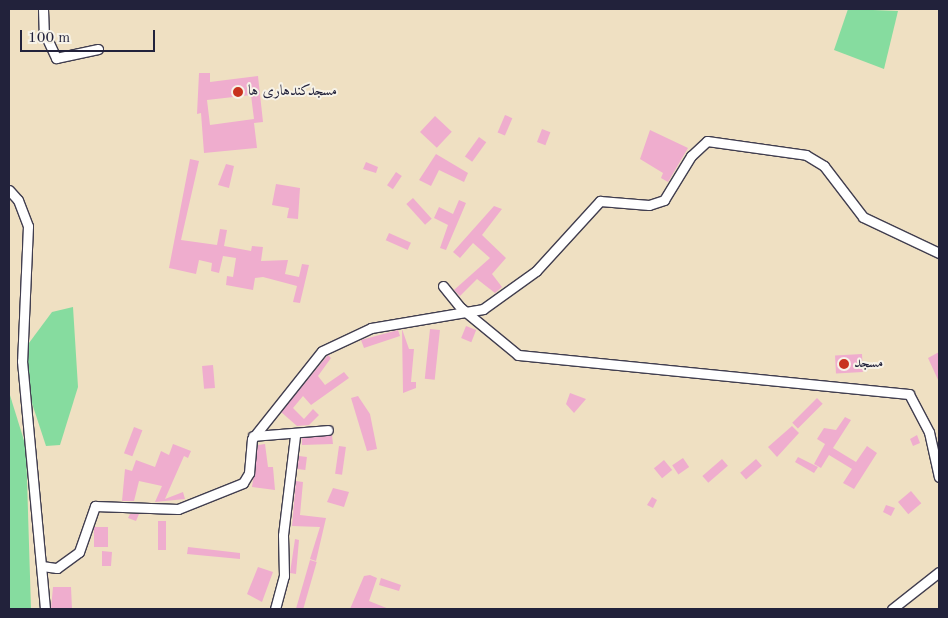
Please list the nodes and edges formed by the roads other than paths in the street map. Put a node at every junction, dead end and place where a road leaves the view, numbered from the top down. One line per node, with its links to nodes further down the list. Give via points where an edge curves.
1 (43, 9): 2 (street, via 44,32 56,58)
2 (98, 49)
3 (9, 190): 11 (street, via 18,200 28,226 22,362)
4 (939, 253): 6 (street, via 863,217 824,166 806,155 707,141 691,156 664,200 648,205 600,201 536,271 497,301)
5 (444, 286): 6 (street)
6 (469, 314): 8 (street, via 371,328 322,351); 10 (street, via 518,355 909,394 929,432)
7 (328, 430): 9 (street)
8 (254, 436): 9 (street); 11 (street, via 249,473 243,483 178,509 95,506 78,552 57,568)
9 (295, 436): 14 (street, via 283,534 284,576)
10 (939, 477)
11 (42, 566): 13 (street)
12 (939, 572): 15 (street)
13 (45, 609)
14 (275, 609)
15 (892, 609)

